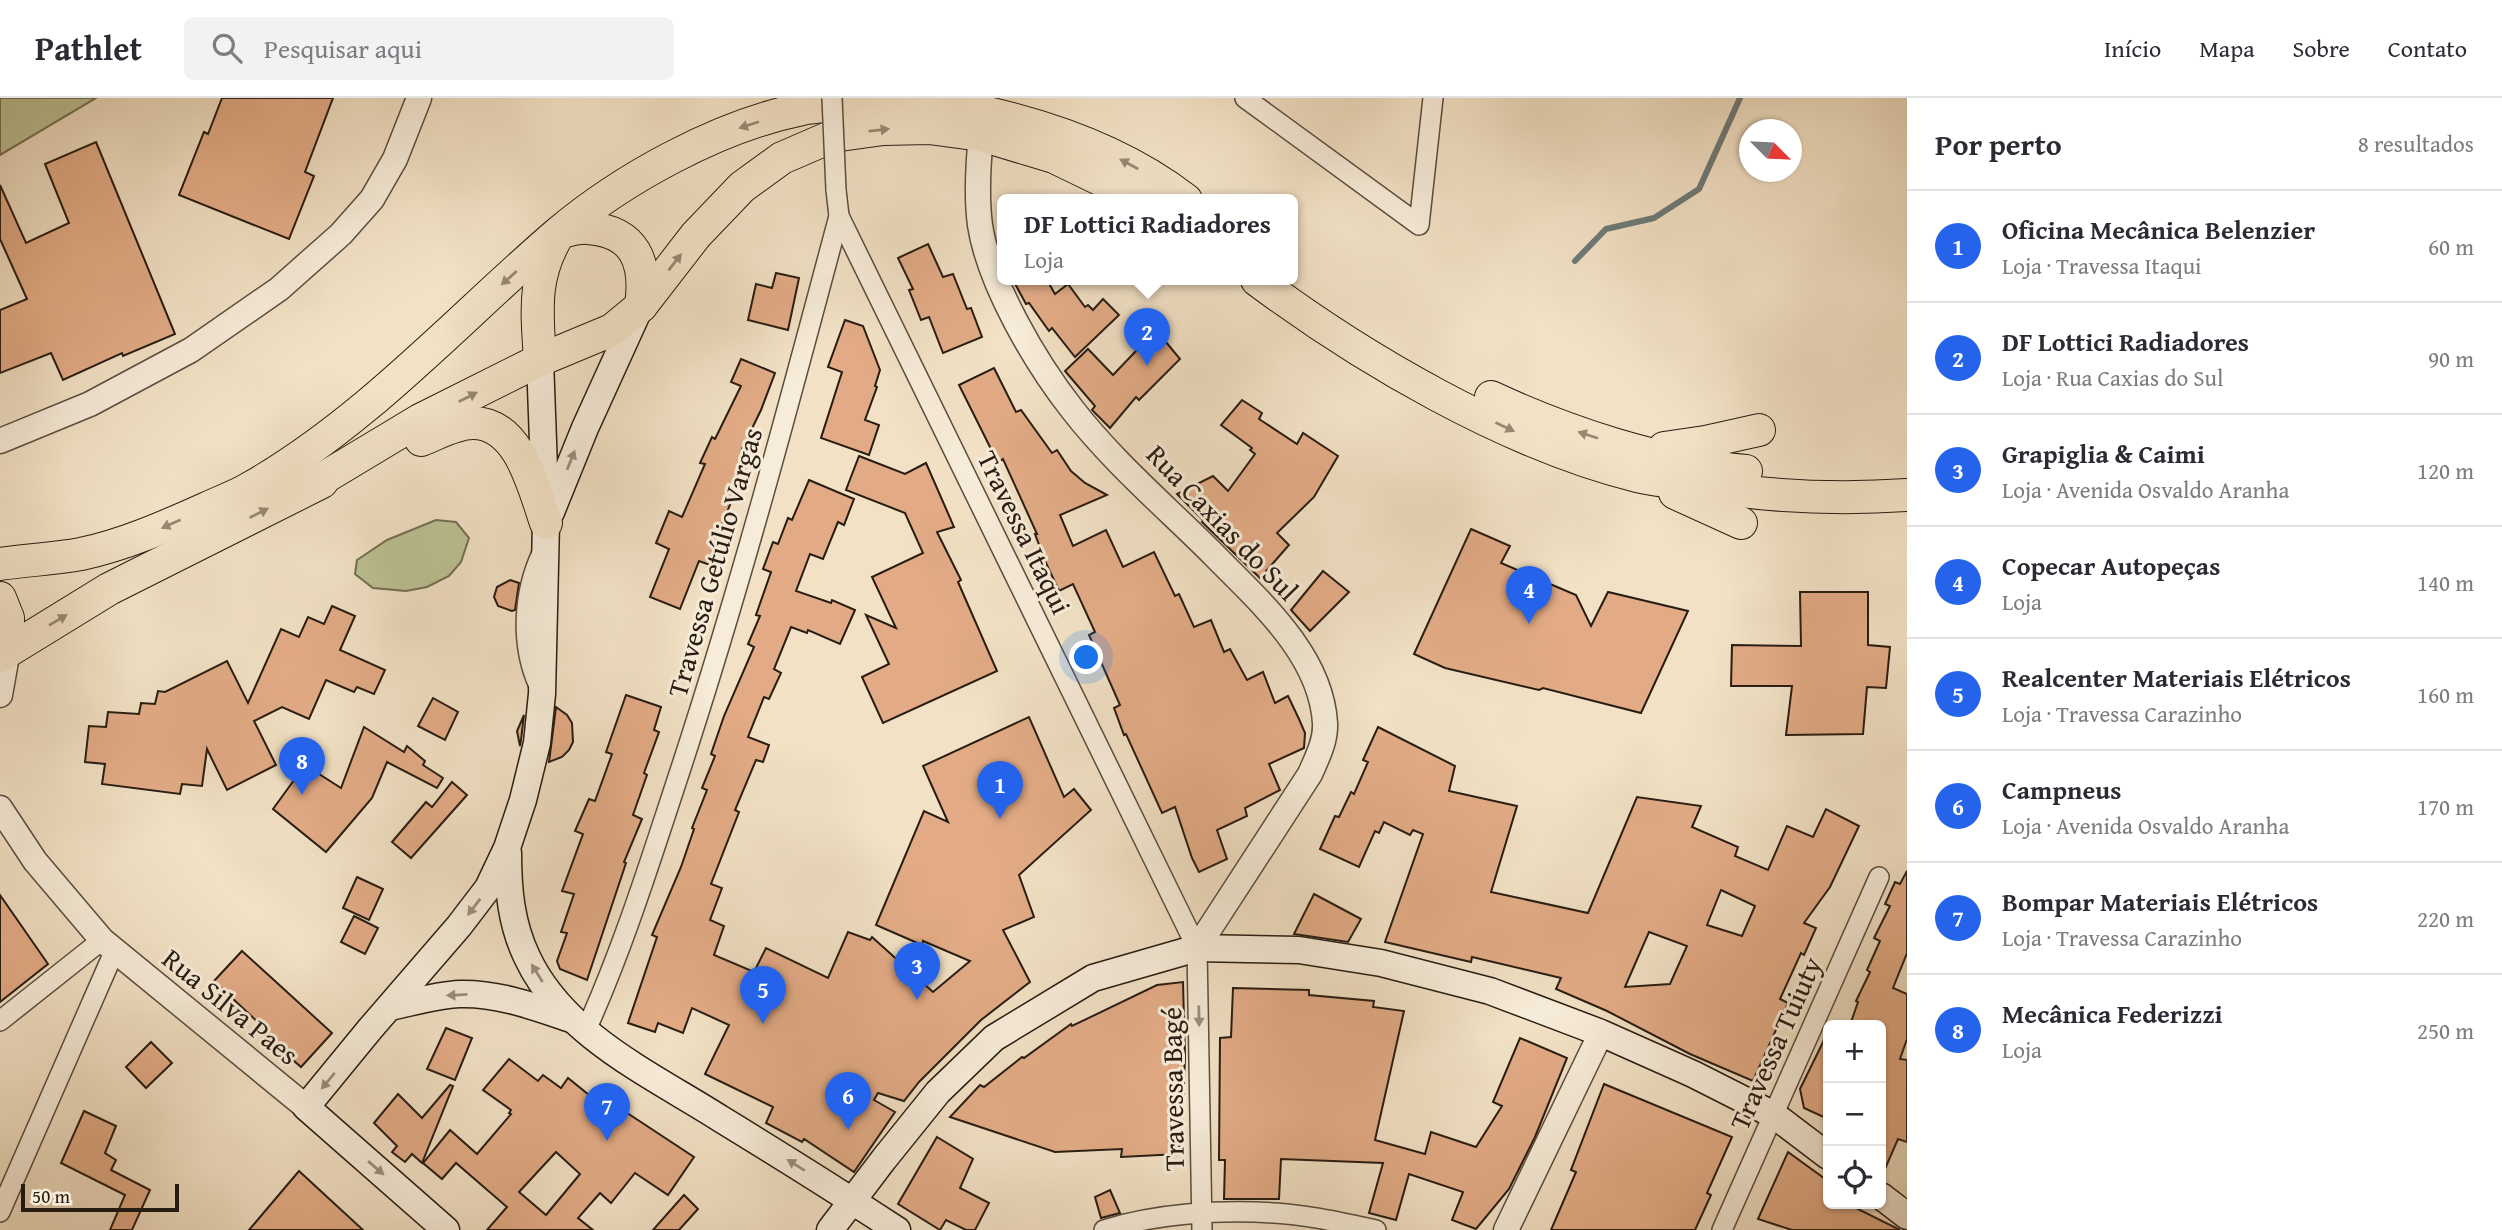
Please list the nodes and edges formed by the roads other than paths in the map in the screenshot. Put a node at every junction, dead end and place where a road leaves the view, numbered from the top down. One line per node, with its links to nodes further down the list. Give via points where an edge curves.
1 (419, 98): 20 (street, via 395,159 372,199 341,234 279,289 191,350 90,404)
2 (832, 98): 9 (street, Travessa Getúlio Vargas, bridge)
3 (1245, 98): 4 (street, via 1419,225)
4 (1433, 98)
5 (889, 99): 6 (highway, via 940,104); 10 (highway, one-way to 10, via 802,108 741,127 646,172)
6 (990, 116): 7 (highway, via 1054,157); 8 (highway, one-way to 6, via 1124,161 1075,139); 11 (street, Rua Caxias do Sul, via 978,198 983,242); 16 (highway, one-way to 6, via 725,204 782,158 833,136 929,128)
7 (1131, 194)
8 (1178, 194)
9 (839, 216): 35 (street, Travessa Itaqui); 38 (street, Travessa Getúlio Vargas, via 718,654 625,939)
10 (560, 232): 15 (highway, via 541,270); 16 (highway, via 586,228 609,233 632,247 644,283); 27 (highway, one-way to 27, via 369,406 249,489 158,530 83,553)
11 (997, 279)
12 (999, 285): 35 (street, Rua Caxias do Sul, via 1073,411 1263,605 1297,650 1321,699 1325,726 1310,774)
13 (1264, 285): 21 (highway, one-way to 21, via 1361,351 1511,431 1560,451)
14 (1296, 285): 21 (highway, one-way to 14, via 1462,384 1325,307)
15 (537, 300): 17 (highway, via 567,328); 18 (highway)
16 (640, 306): 17 (highway); 26 (main road, one-way to 16, via 585,428)
17 (595, 338): 18 (highway)
18 (540, 360): 23 (highway, one-way to 18, via 420,421); 26 (main road)
19 (1759, 430): 21 (highway)
20 (0, 441)
21 (1639, 464): 22 (highway, via 1828,477); 24 (highway, via 1722,489 1827,497); 25 (highway)
22 (1907, 475)
23 (302, 491): 26 (highway, via 459,424 475,422 505,436 520,454); 29 (highway, one-way to 23, via 109,589)
24 (1907, 495)
25 (1741, 523)
26 (546, 535): 32 (main road, via 537,743)
27 (0, 564)
28 (0, 598): 29 (highway, via 8,618)
29 (4, 653): 30 (street)
30 (0, 695)
31 (0, 808): 34 (street, Rua Silva Paes, via 35,861)
32 (507, 848): 36 (main road, one-way to 36, via 488,888); 38 (main road, one-way to 32, via 545,987 524,948 508,893)
33 (1879, 877): 41 (street, Travessa Tuiuty)
34 (108, 946): 37 (street); 40 (street, Rua Silva Paes); 45 (street)
35 (1197, 947): 39 (main road, via 1299,950 1381,963 1490,992); 44 (main road, via 1093,978 994,1038 938,1092); 47 (street, Travessa Bagé, one-way to 47)
36 (390, 1007): 38 (main road, one-way to 36, via 526,1004 483,995 437,996); 40 (main road, one-way to 40)
37 (0, 1021)
38 (579, 1025): 44 (main road, one-way to 38)
39 (1601, 1033): 41 (main road); 48 (street)
40 (306, 1107): 49 (main road, Rua Silva Paes, one-way to 49)
41 (1774, 1115): 42 (main road); 54 (street, Travessa Tuiuty)
42 (1823, 1152)
43 (1886, 1200): 46 (main road)
44 (853, 1202): 50 (main road); 51 (main road)
45 (0, 1212)
46 (1907, 1216)
47 (1203, 1222): 52 (street, via 1132,1221); 53 (street, via 1274,1213)
48 (1505, 1229)
49 (446, 1230)
50 (830, 1230)
51 (897, 1230)
52 (1104, 1230)
53 (1376, 1230)
54 (1722, 1230)

